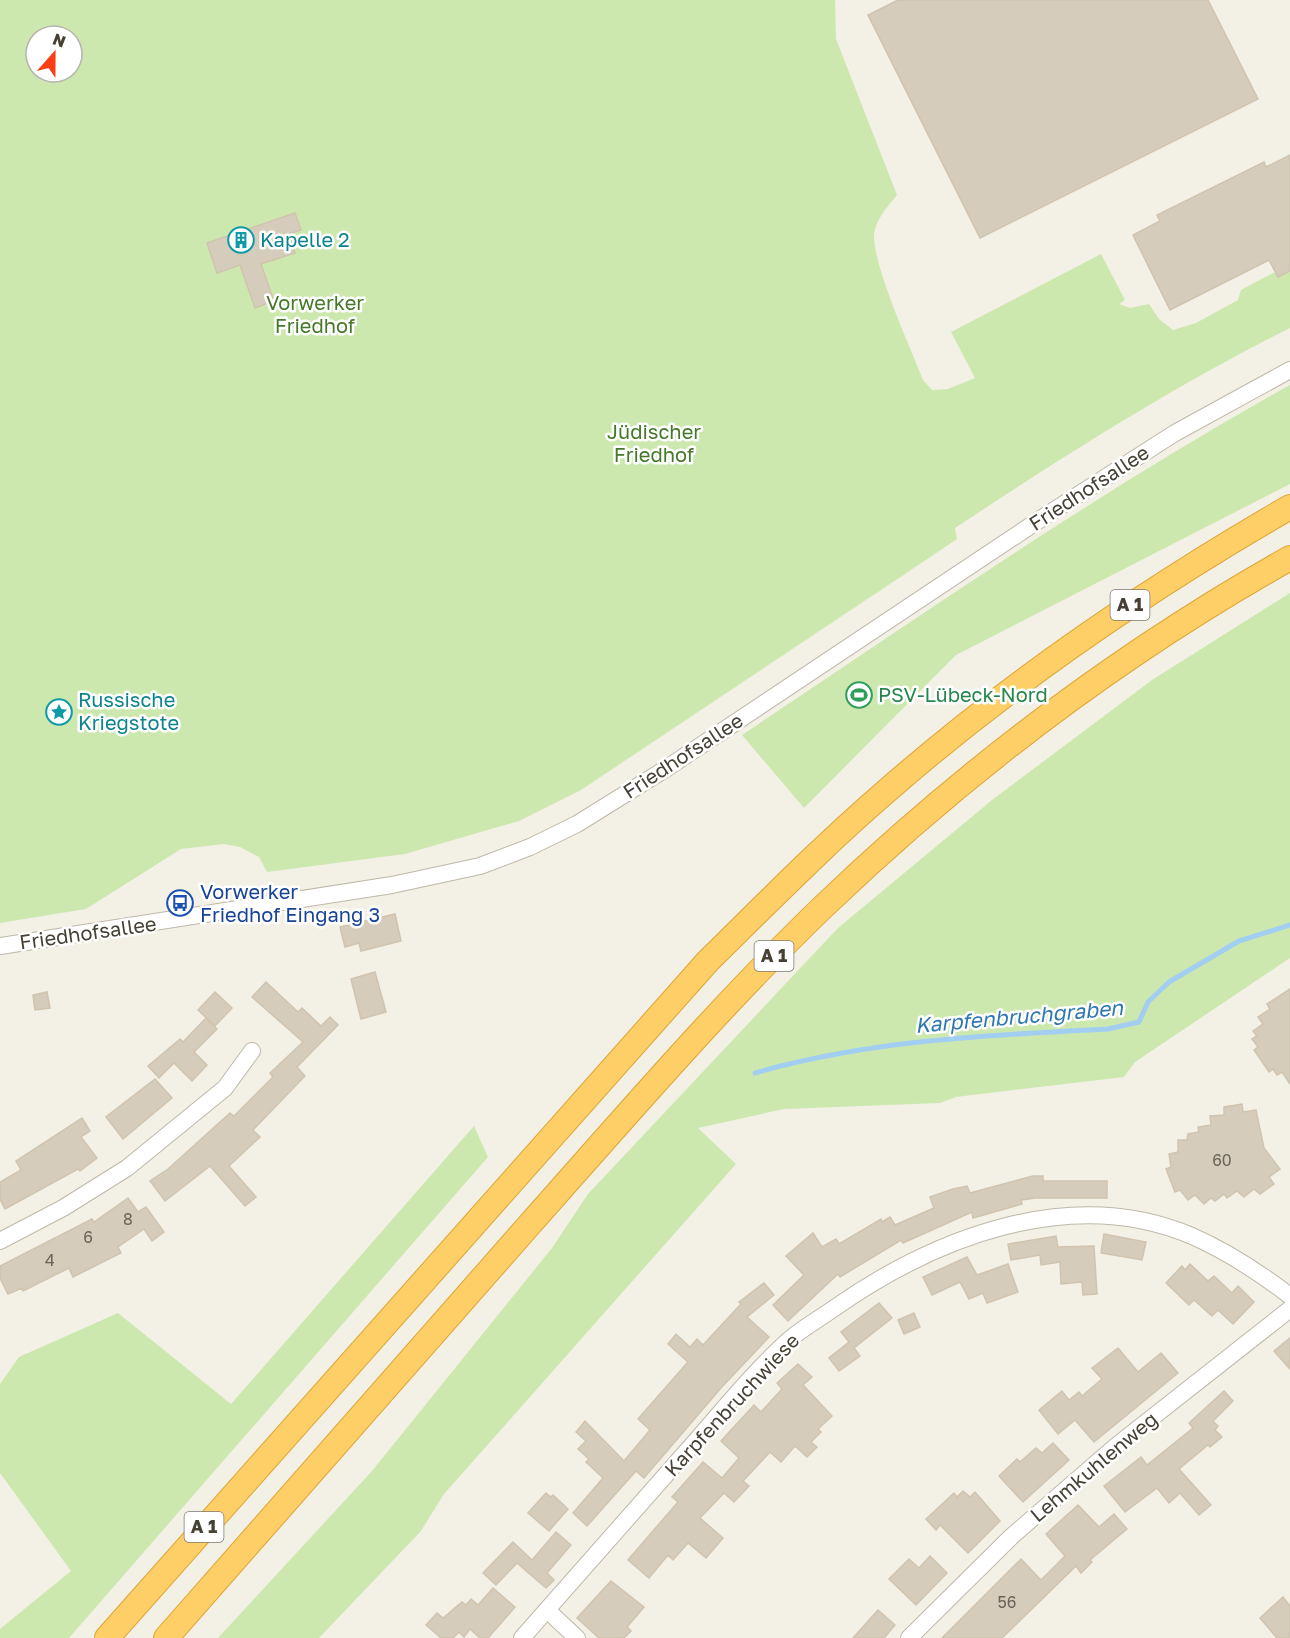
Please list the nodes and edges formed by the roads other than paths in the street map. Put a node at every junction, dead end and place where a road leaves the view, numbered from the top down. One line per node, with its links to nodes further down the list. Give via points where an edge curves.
1 (1290, 370): 4 (street, Friedhofsallee, via 1166,440 667,768 577,824 530,847 480,866 392,885)
2 (1290, 507): 10 (highway, A 1, via 1118,613 979,715 882,795 794,877 684,987)
3 (1290, 558): 11 (highway, A 1, via 1132,656 1020,738 914,824 825,906 658,1079)
4 (0, 946)
5 (252, 1051): 6 (street, via 225,1088 127,1168)
6 (0, 1241)
7 (1290, 1296): 9 (street, Karpfenbruchwiese, via 1224,1252 1191,1236 1118,1218 1076,1216 1036,1220 982,1231 929,1251 863,1288 790,1339)
8 (1290, 1309): 14 (street, Lehmkuhlenweg, via 1116,1446 1012,1536)
9 (547, 1610): 12 (street, Karpfenbruchwiese); 13 (street)
10 (107, 1638)
11 (166, 1638)
12 (522, 1638)
13 (577, 1638)
14 (909, 1638)

